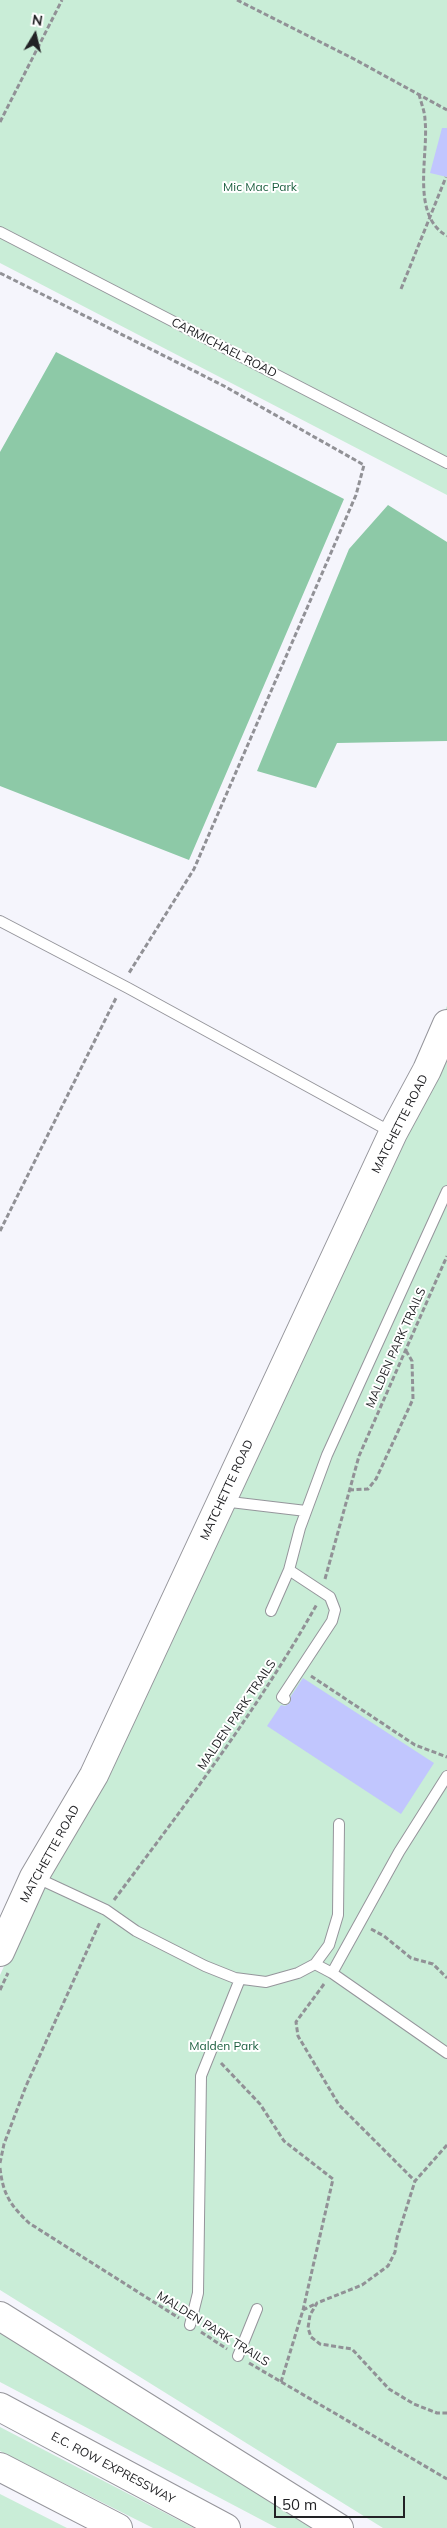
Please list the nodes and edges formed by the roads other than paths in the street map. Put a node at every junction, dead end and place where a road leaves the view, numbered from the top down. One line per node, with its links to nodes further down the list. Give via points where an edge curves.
1 (0, 232): 2 (lane, CARMICHAEL ROAD)
2 (447, 463)
3 (0, 921): 5 (lane)
4 (447, 1024): 5 (main road, MATCHETTE ROAD)
5 (394, 1133): 7 (main road, MATCHETTE ROAD)
6 (447, 1191): 8 (lane, via 327,1455)
7 (221, 1501): 8 (lane); 14 (main road, MATCHETTE ROAD, via 94,1775)
8 (306, 1511): 9 (lane)
9 (289, 1570): 10 (lane); 11 (lane, via 330,1597 335,1610 332,1621 282,1697)
10 (271, 1611)
11 (284, 1699)
12 (447, 1776): 17 (lane, via 399,1852)
13 (339, 1824): 16 (lane, via 338,1915 329,1945)
14 (34, 1877): 15 (main road, MATCHETTE ROAD); 18 (lane, via 106,1910 136,1931 205,1966)
15 (0, 1952)
16 (315, 1964): 17 (lane); 18 (lane, via 298,1973 266,1982)
17 (332, 1973): 19 (lane)
18 (240, 1979): 22 (lane, via 201,2076 198,2293)
19 (447, 2053)
20 (257, 2309): 23 (lane)
21 (0, 2316): 28 (main road)
22 (190, 2325)
23 (238, 2356)
24 (0, 2407): 27 (main road, E.C. ROW EXPRESSWAY)
25 (0, 2467): 26 (main road)
26 (118, 2528)
27 (226, 2528)
28 (339, 2528)

